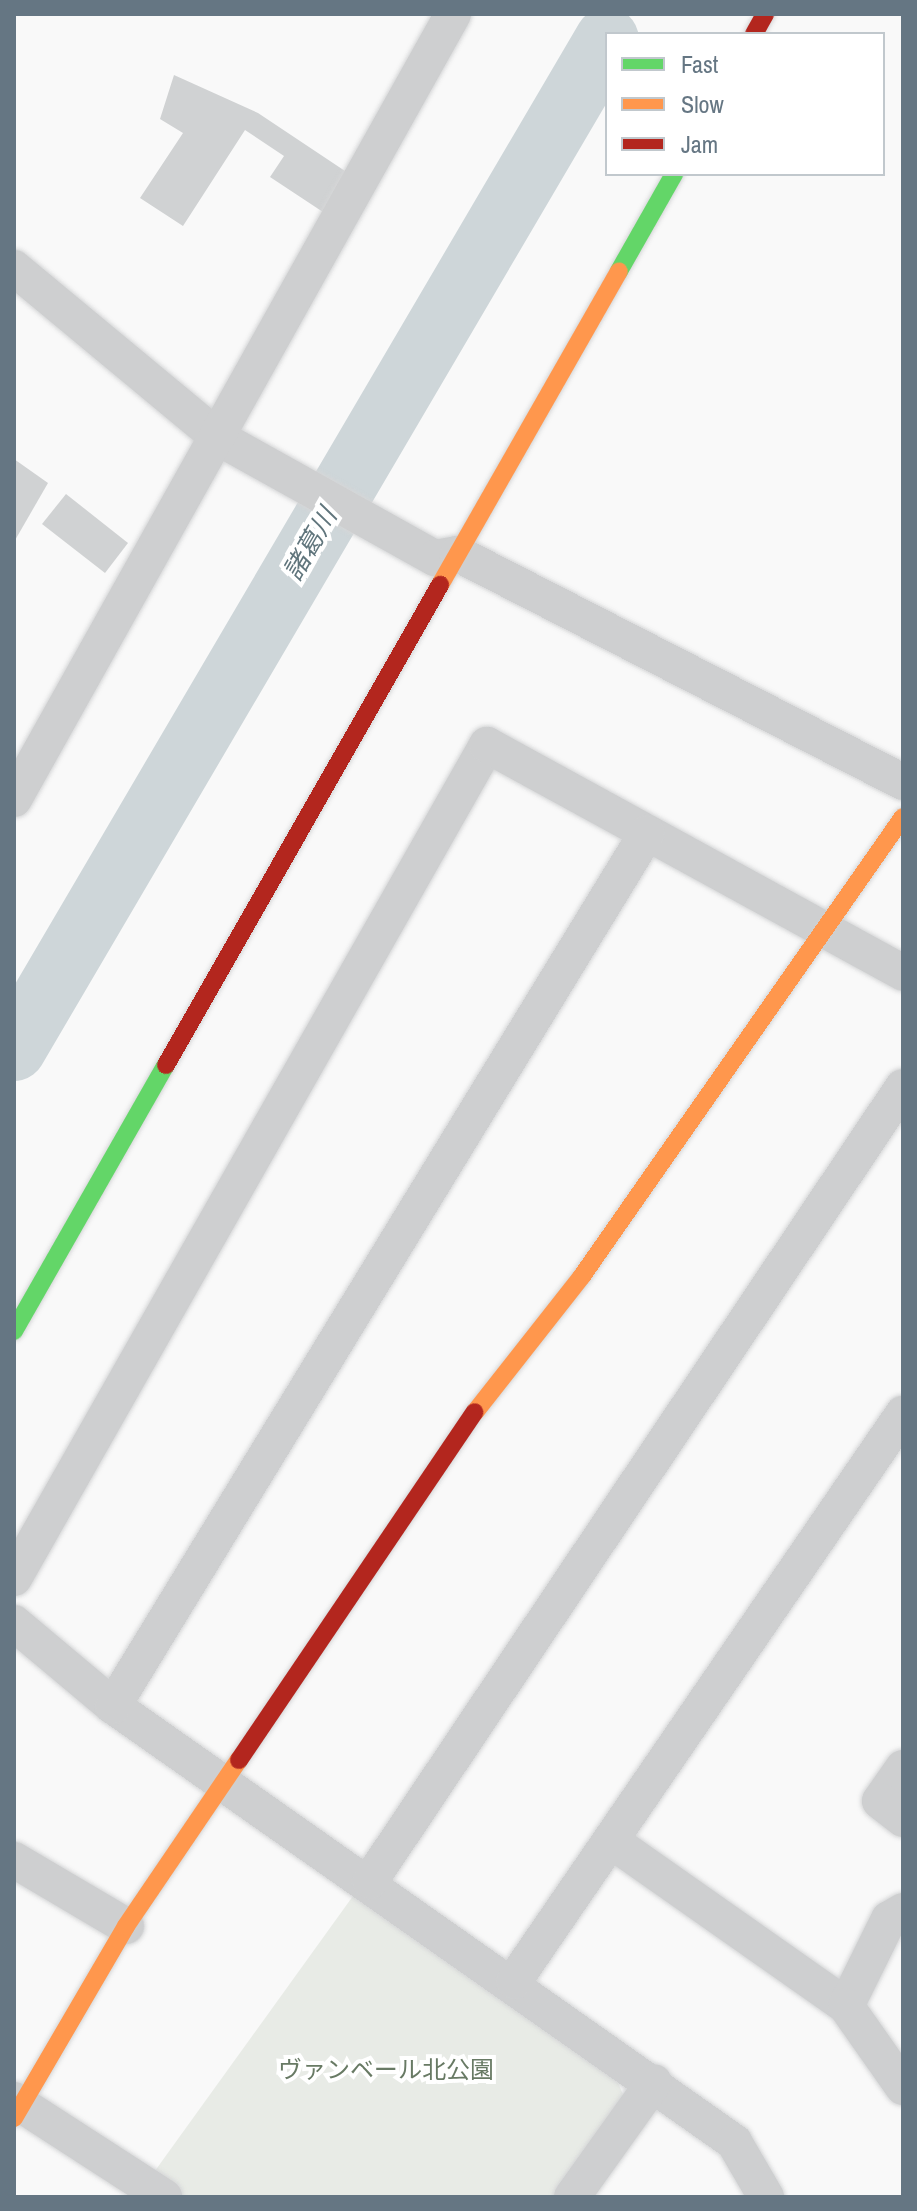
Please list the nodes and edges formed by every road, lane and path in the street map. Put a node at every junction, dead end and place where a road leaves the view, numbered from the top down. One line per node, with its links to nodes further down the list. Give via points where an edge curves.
1 (453, 14): 6 (street)
2 (765, 14): 3 (street)
3 (755, 32)
4 (673, 176): 7 (street)
5 (14, 268): 6 (street)
6 (234, 446): 7 (street); 9 (street)
7 (446, 556): 8 (street); 15 (street)
8 (903, 782)
9 (14, 799)
10 (903, 817): 12 (street)
11 (647, 833): 12 (street); 17 (street, via 487,745); 19 (street)
12 (827, 927): 13 (street); 21 (street, via 582,1276 487,1395)
13 (903, 973)
14 (903, 1087): 25 (street)
15 (14, 1331)
16 (903, 1414): 23 (street)
17 (14, 1578)
18 (14, 1623): 19 (street)
19 (113, 1706): 21 (street)
20 (903, 1768): 22 (street, via 880,1801)
21 (227, 1782): 25 (street); 27 (street)
22 (903, 1819)
23 (613, 1842): 28 (street); 29 (street)
24 (14, 1860): 27 (street)
25 (370, 1881): 28 (street)
26 (903, 1911): 29 (street, via 889,1919)
27 (126, 1926): 32 (street)
28 (514, 1981): 30 (street)
29 (846, 2006): 31 (street)
30 (654, 2082): 34 (street); 35 (street, via 734,2142)
31 (903, 2087)
32 (17, 2108): 33 (street)
33 (149, 2193)
34 (572, 2197)
35 (766, 2197)

